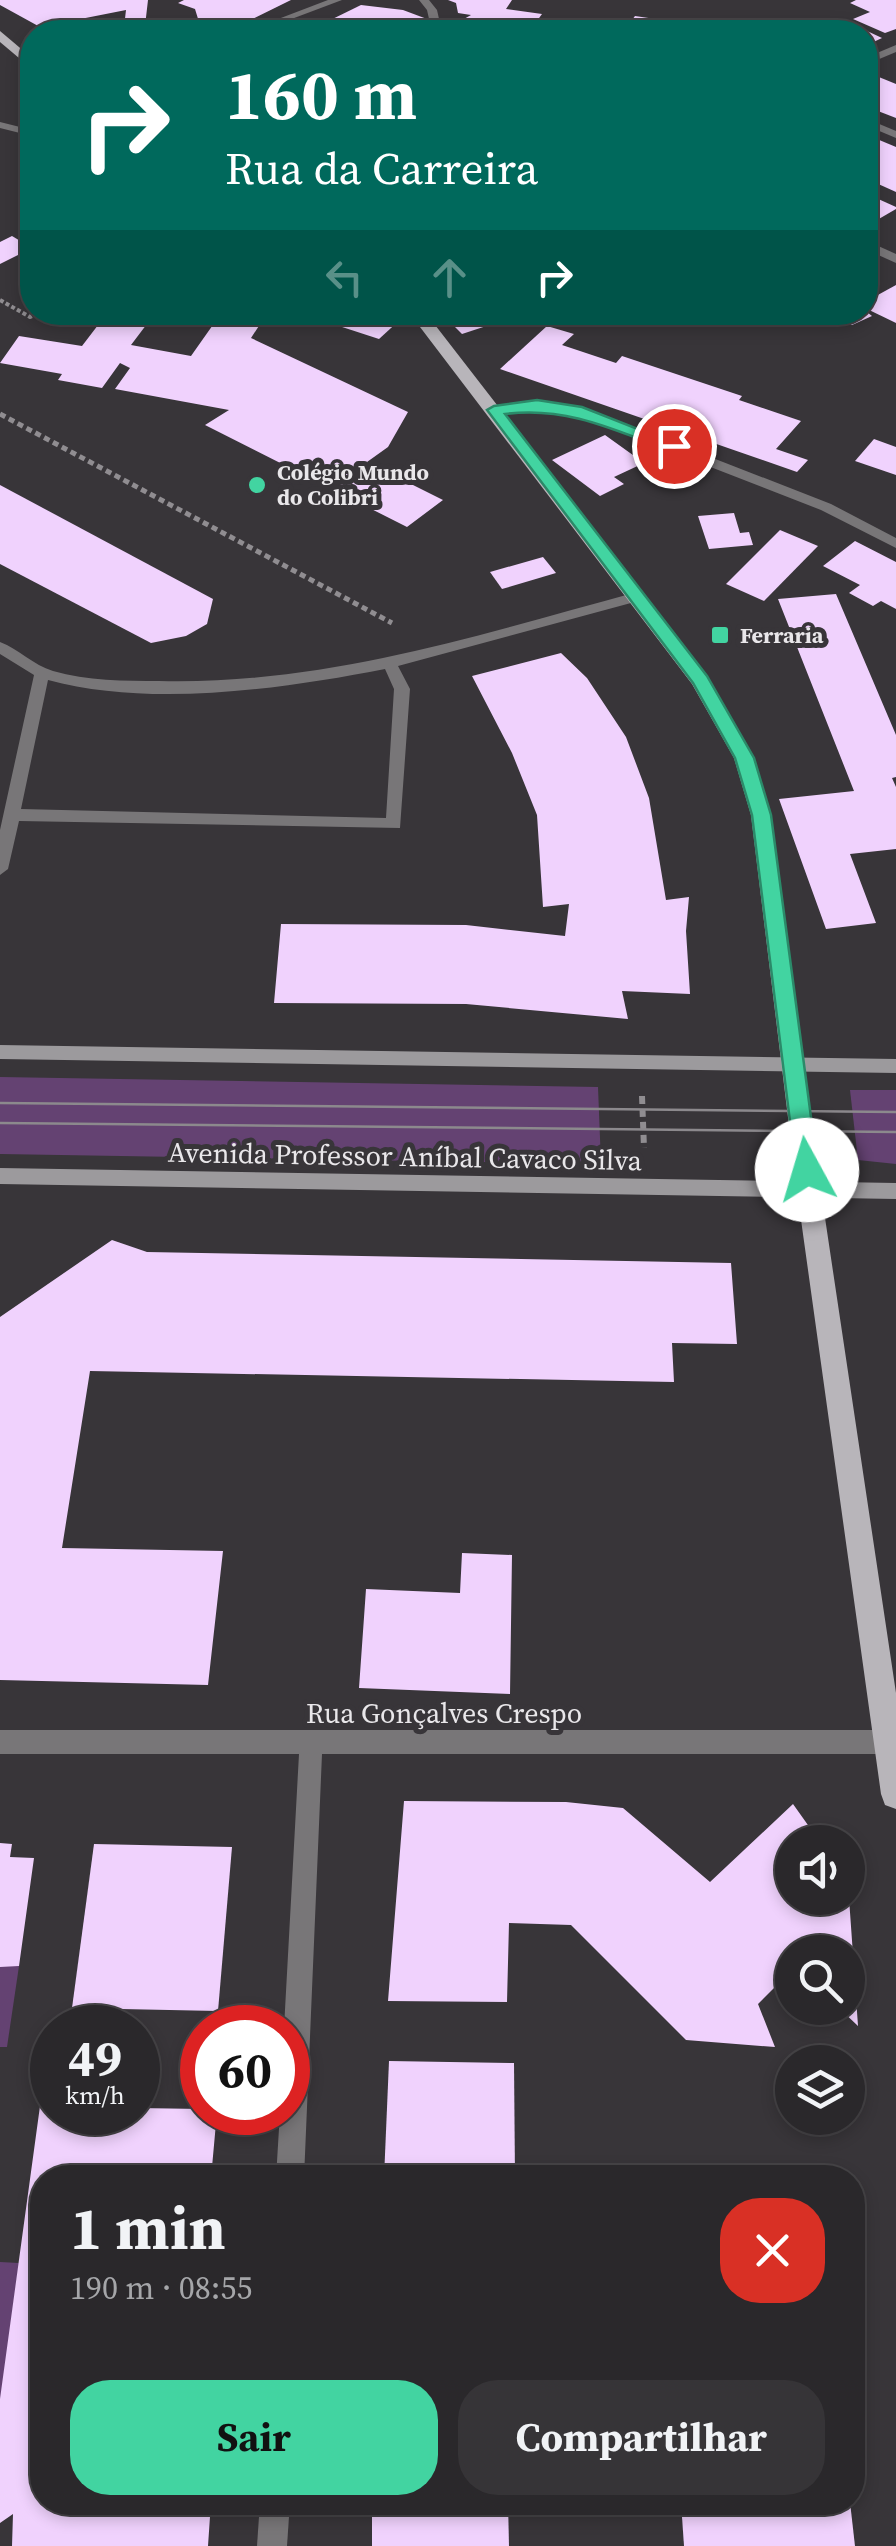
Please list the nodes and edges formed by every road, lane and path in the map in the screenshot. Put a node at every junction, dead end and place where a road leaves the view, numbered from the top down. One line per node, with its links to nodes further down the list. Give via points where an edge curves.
1 (337, 0): 2 (street)
2 (282, 20)
3 (0, 35): 4 (main road)
4 (20, 54)
5 (427, 325): 6 (main road)
6 (494, 410): 8 (street, via 576,410 826,507); 9 (main road)
7 (0, 414): 11 (path)
8 (896, 544)
9 (637, 596): 11 (street); 17 (main road, via 700,680 744,758 761,815)
10 (0, 647): 13 (street)
11 (444, 651): 12 (street)
12 (390, 665): 13 (street, via 174,689); 14 (street, via 402,689 394,824)
13 (42, 674): 14 (street)
14 (14, 816): 15 (street)
15 (0, 869)
16 (0, 1052): 17 (main road)
17 (794, 1066): 18 (main road); 22 (main road)
18 (896, 1066)
19 (658, 1094): 20 (path, via 642,1094)
20 (644, 1156)
21 (0, 1176): 22 (main road, Avenida Professor Aníbal Cavaco Silva)
22 (809, 1191): 23 (main road, Avenida Professor Aníbal Cavaco Silva); 25 (main road)
23 (896, 1191)
24 (0, 1742): 26 (street, Rua Gonçalves Crespo)
25 (888, 1742): 26 (street, Rua Gonçalves Crespo); 27 (main road)
26 (312, 1744): 28 (street)
27 (896, 1794)
28 (291, 2165)
29 (273, 2515): 30 (street)
30 (272, 2546)

